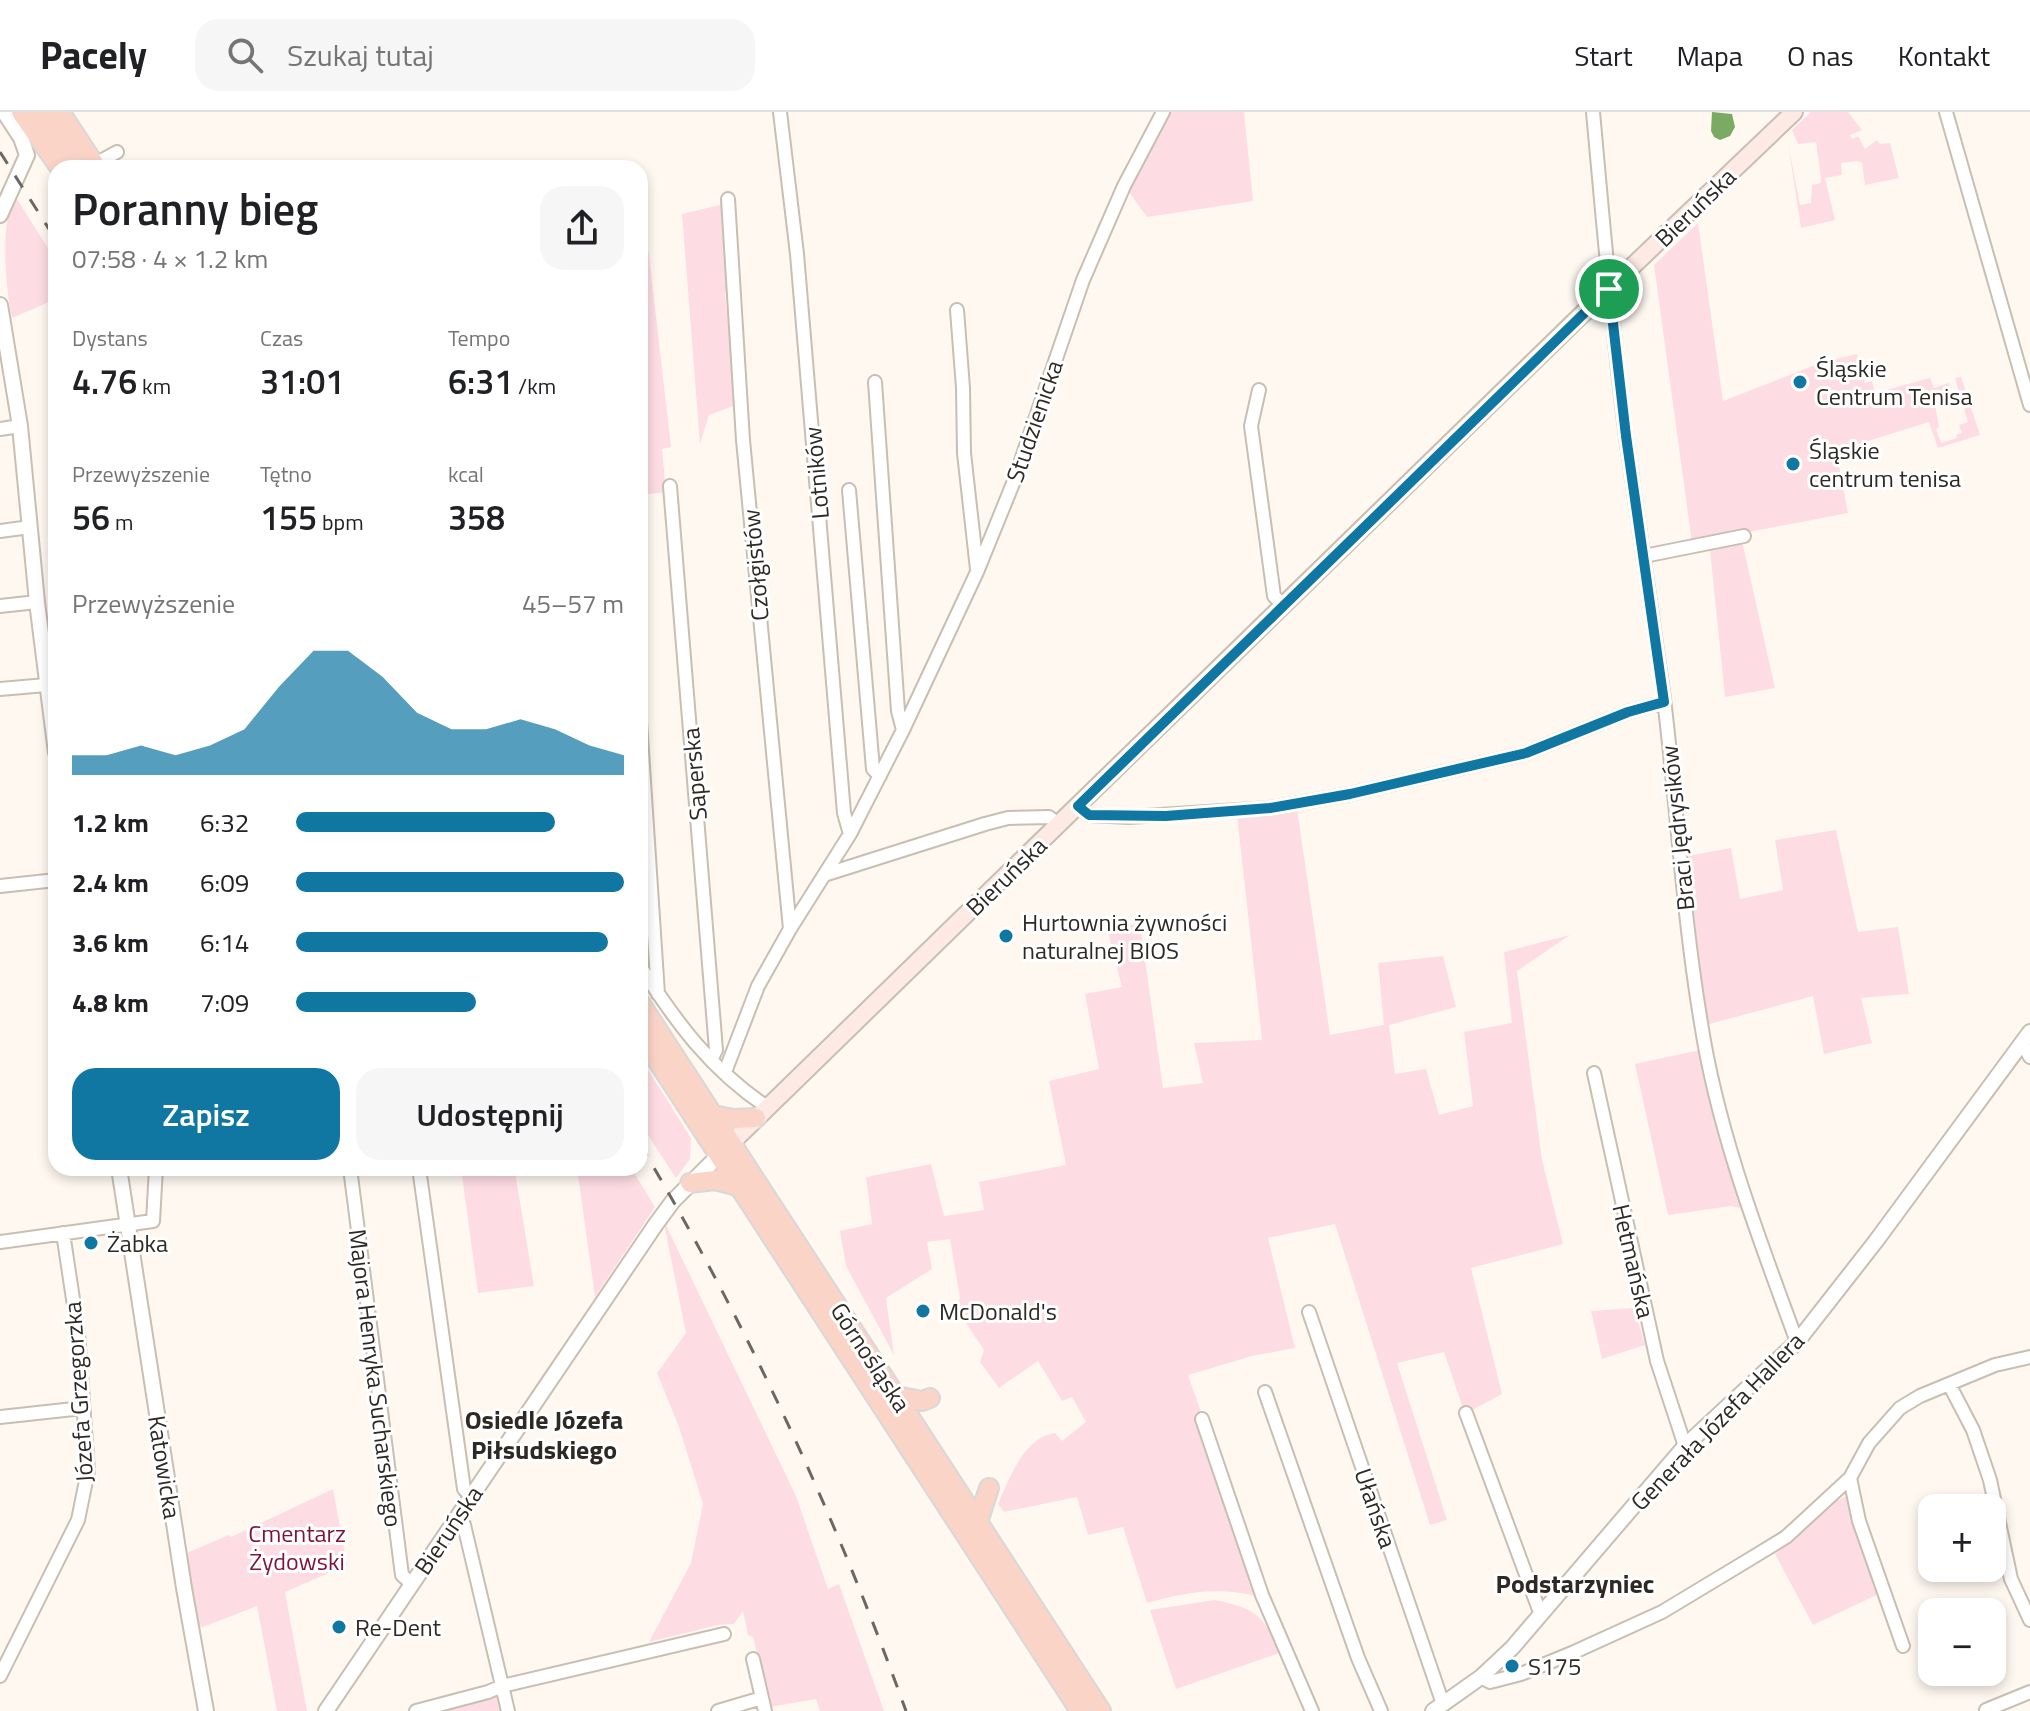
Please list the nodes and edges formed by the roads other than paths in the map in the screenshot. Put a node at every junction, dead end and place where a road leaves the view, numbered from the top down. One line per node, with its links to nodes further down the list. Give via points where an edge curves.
1 (4, 112): 15 (street, via 27,155)
2 (60, 112): 12 (main road)
3 (780, 112): 42 (street, Lotników)
4 (1163, 112): 30 (street, Studzienicka, via 1083,280)
5 (1593, 112): 16 (street, Braci Jędrysików)
6 (1946, 112): 21 (street)
7 (28, 113): 10 (main road); 11 (main road)
8 (1786, 115): 16 (main road, Bieruńska)
9 (117, 152): 13 (street)
10 (55, 160)
11 (82, 160)
12 (86, 160)
13 (103, 160)
14 (728, 199): 47 (street, Czołgistów, via 743,440)
15 (0, 215)
16 (1609, 289): 29 (street, Braci Jędrysików); 32 (main road, Bieruńska)
17 (0, 305): 22 (street)
18 (957, 310): 30 (street)
19 (875, 382): 38 (street)
20 (1259, 390): 32 (street, via 1251,426 1274,596)
21 (2030, 405)
22 (20, 426): 23 (street); 26 (street)
23 (0, 429)
24 (670, 486): 54 (street, Saperska, via 716,1050)
25 (849, 490): 39 (street, Lotników, via 873,769)
26 (30, 527): 27 (street); 31 (street)
27 (0, 531)
28 (1744, 536): 29 (street)
29 (1644, 556): 37 (street, Braci Jędrysików)
30 (977, 572): 38 (street, Studzienicka)
31 (37, 602): 33 (street); 34 (street)
32 (1283, 605): 40 (main road, Bieruńska)
33 (0, 606)
34 (46, 685): 35 (street); 36 (street)
35 (0, 689)
36 (48, 699)
37 (1664, 702): 40 (street, via 1526,753 1350,794 1270,808 1166,816 1089,815); 70 (street, Braci Jędrysików, via 1703,1036 1746,1203)
38 (903, 730): 39 (street, Studzienicka)
39 (880, 776): 42 (street, Studzienicka)
40 (1078, 806): 41 (main road, Bieruńska)
41 (1059, 825): 44 (street, via 1049,817 1008,818); 57 (main road, Bieruńska)
42 (850, 834): 44 (street, Studzienicka)
43 (648, 842): 49 (street)
44 (827, 874): 47 (street, Studzienicka)
45 (48, 881): 46 (street)
46 (0, 886)
47 (790, 929): 55 (street, Studzienicka, via 758,986)
48 (648, 978): 49 (street)
49 (658, 994): 54 (street)
50 (648, 1015): 58 (main road, Górnośląska)
51 (2026, 1037): 53 (street); 70 (street, Generała Józefa Hallera)
52 (648, 1045): 59 (main road, Górnośląska)
53 (2030, 1057)
54 (711, 1060): 55 (street)
55 (725, 1072): 57 (street)
56 (1594, 1073): 80 (street, Hetmańska, via 1657,1361)
57 (761, 1112): 58 (main road, via 734,1119); 59 (main road, Bieruńska)
58 (713, 1115): 59 (main road, Górnośląska)
59 (725, 1149): 64 (street, Bieruńska); 65 (main road, Górnośląska); 74 (main road, Górnośląska)
60 (120, 1176): 66 (street, Katowicka)
61 (156, 1176): 66 (street, via 153,1221)
62 (351, 1176): 86 (street, Majora Henryka Sucharskiego, via 402,1575)
63 (420, 1176): 83 (street, via 464,1489)
64 (690, 1183): 65 (main road, via 715,1180); 83 (street, Bieruńska, via 656,1224)
65 (738, 1186): 104 (main road, Górnośląska)
66 (128, 1222): 67 (street); 99 (street, Katowicka)
67 (63, 1233): 68 (street); 76 (street, Józefa Grzegorzka)
68 (0, 1242)
69 (1309, 1312): 97 (street, Ułańska)
70 (1797, 1342): 80 (street, Generała Józefa Hallera)
71 (2030, 1357): 72 (street)
72 (1949, 1384): 81 (street, via 1900,1408 1869,1443); 88 (street, via 1973,1430 1990,1480 2011,1579)
73 (1265, 1392): 107 (street, via 1332,1588)
74 (896, 1396): 75 (main road); 85 (main road, Górnośląska)
75 (930, 1398)
76 (83, 1408): 78 (street); 92 (street, Józefa Grzegorzka, via 88,1471 78,1520)
77 (1466, 1413): 87 (street)
78 (0, 1417)
79 (1202, 1419): 106 (street, via 1262,1595)
80 (1685, 1446): 87 (street, Generała Józefa Hallera)
81 (1850, 1478): 90 (street, via 1859,1521); 93 (street, via 1786,1537 1662,1612 1521,1674 1490,1682)
82 (989, 1488): 85 (main road)
83 (471, 1496): 84 (street, Bieruńska)
84 (456, 1519): 86 (street, Bieruńska); 94 (street, via 464,1525)
85 (978, 1522): 105 (main road, Górnośląska)
86 (412, 1584): 100 (street, Bieruńska)
87 (1541, 1615): 93 (street, Generała Józefa Hallera)
88 (2030, 1620)
89 (724, 1634): 94 (street)
90 (1903, 1646)
91 (753, 1659): 96 (street)
92 (0, 1676)
93 (1481, 1677): 97 (street, Generała Józefa Hallera)
94 (502, 1686): 101 (street); 102 (street)
95 (2030, 1692): 98 (street)
96 (763, 1704): 103 (street)
97 (1438, 1708)
98 (1986, 1710)
99 (206, 1711)
100 (326, 1711)
101 (416, 1711)
102 (508, 1711)
103 (718, 1711)
104 (1080, 1711)
105 (1101, 1711)
106 (1312, 1711)
107 (1381, 1711)

